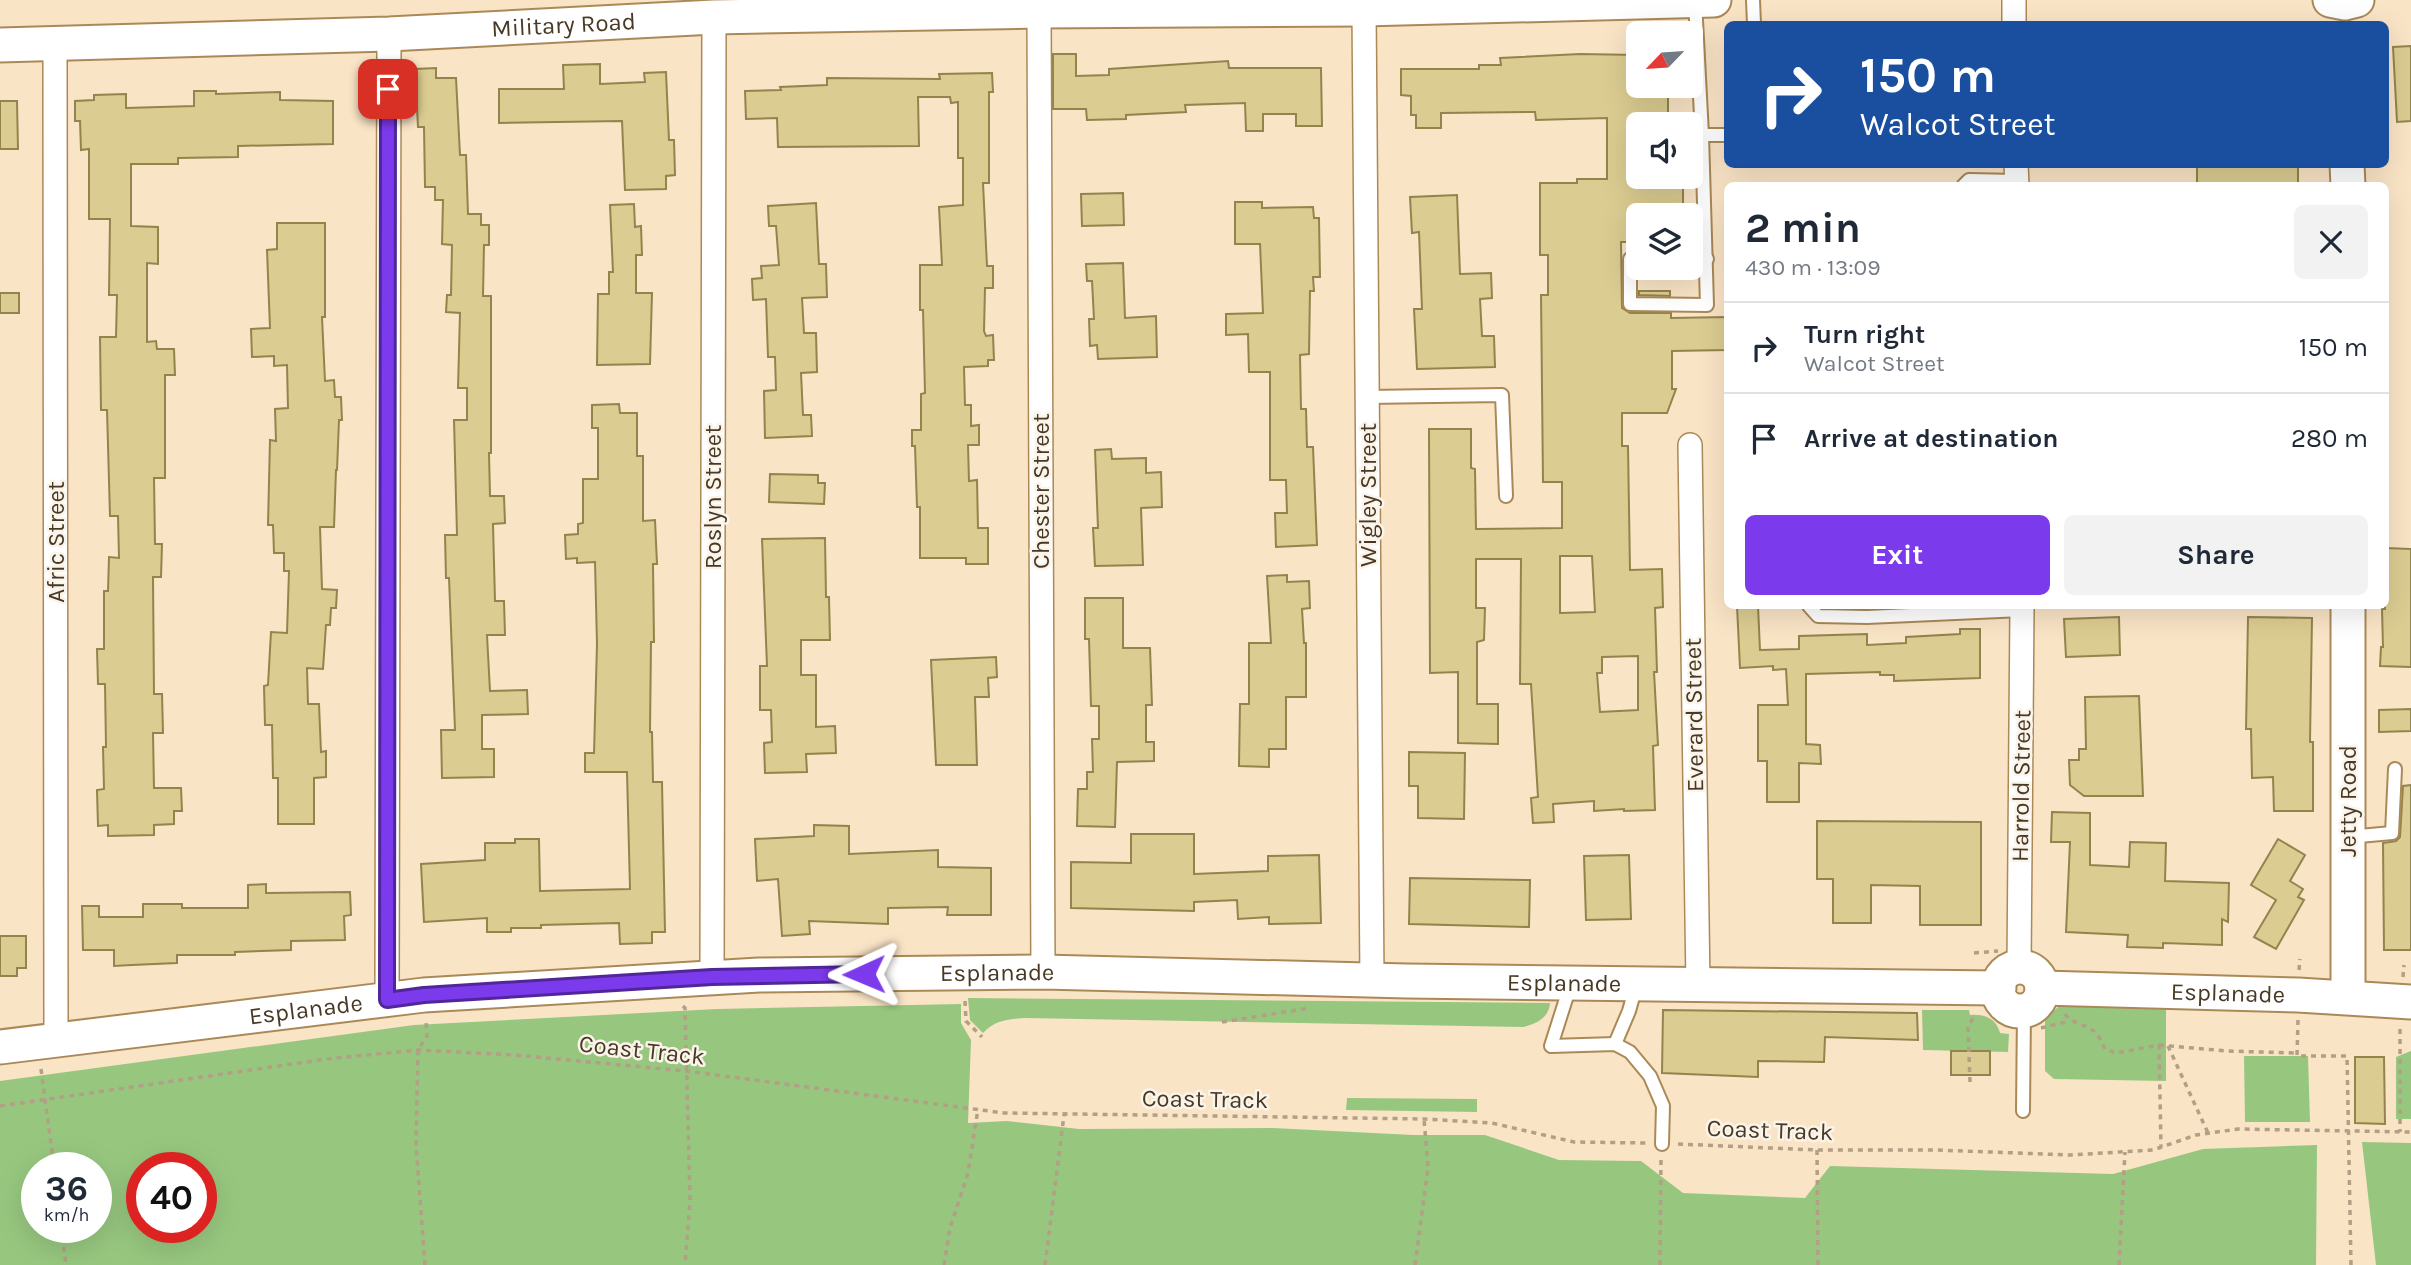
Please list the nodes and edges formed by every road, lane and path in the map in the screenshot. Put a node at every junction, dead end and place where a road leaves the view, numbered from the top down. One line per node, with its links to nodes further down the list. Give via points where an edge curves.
1 (1714, 0): 6 (street, Military Road)
2 (1753, 0): 10 (lane)
3 (2014, 0): 11 (street)
4 (2329, 0): 5 (street); 12 (street)
5 (2358, 0): 13 (street)
6 (1695, 1): 7 (street, Military Road); 17 (lane)
7 (1364, 9): 8 (street, Military Road); 26 (street, Wigley Street)
8 (1038, 11): 9 (street, Military Road); 37 (street, Chester Street)
9 (714, 17): 14 (street, Military Road); 39 (street, Roslyn Street)
10 (1754, 21)
11 (2014, 21)
12 (2332, 21)
13 (2359, 21)
14 (389, 34): 16 (street, Military Road); 46 (street)
15 (0, 45): 16 (street, Military Road)
16 (55, 45): 56 (street, Afric Street)
17 (1701, 112)
18 (1703, 135): 19 (lane)
19 (1724, 135)
20 (1703, 160): 24 (lane)
21 (2017, 177): 22 (lane)
22 (1967, 182)
23 (1703, 259): 24 (lane)
24 (1707, 259): 25 (lane, via 1707,305 1630,304)
25 (1630, 280)
26 (1367, 397): 28 (lane, via 1502,395); 40 (street, Wigley Street)
27 (1690, 445): 43 (street, Everard Street)
28 (1506, 496)
29 (1812, 609): 30 (lane, via 1818,615 1855,616)
30 (2001, 609)
31 (2022, 609): 44 (street, Harrold Street)
32 (2348, 609): 34 (street, Jetty Road)
33 (2395, 769): 34 (lane, via 2392,833)
34 (2348, 838): 45 (street, Jetty Road)
35 (1974, 953): 44 (path)
36 (2300, 959): 38 (path)
37 (1043, 972): 39 (street, Esplanade); 40 (street, Esplanade)
38 (2299, 972)
39 (712, 977): 46 (street, Esplanade)
40 (1372, 980): 41 (street, Esplanade)
41 (1572, 983): 42 (street, Esplanade); 57 (lane, via 1551,1046)
42 (1637, 983): 43 (street, Esplanade); 57 (lane)
43 (1698, 985): 44 (street, Esplanade)
44 (2020, 993): 45 (street, Esplanade); 53 (path); 53 (path); 65 (path, via 1968,1028); 69 (lane)
45 (2348, 998): 50 (street, Esplanade)
46 (387, 1000): 56 (street, Esplanade)
47 (677, 1001): 64 (path, via 685,1008)
48 (965, 1006): 55 (path, via 966,1021)
49 (1320, 1006): 52 (path)
50 (2405, 1014): 73 (path)
51 (2298, 1017): 62 (path)
52 (1222, 1021)
53 (2070, 1021): 58 (path, via 2087,1027 2105,1049 2116,1054)
54 (426, 1023): 61 (path, via 427,1036)
55 (982, 1037)
56 (56, 1040): 60 (street, Esplanade)
57 (1615, 1044): 76 (lane, via 1630,1052 1650,1076 1663,1106)
58 (2159, 1045): 59 (path); 77 (path)
59 (2168, 1046): 62 (path); 75 (path)
60 (0, 1047)
61 (418, 1050): 64 (path, Coast Track); 66 (path, Coast Track); 83 (path, via 416,1144)
62 (2297, 1053): 72 (path, via 2347,1056)
63 (41, 1069): 66 (path)
64 (686, 1071): 68 (path, Coast Track); 84 (path, via 690,1201)
65 (1970, 1082)
66 (45, 1099): 67 (path, Coast Track); 79 (path)
67 (0, 1106)
68 (978, 1109): 70 (path, Coast Track); 85 (path, via 968,1172)
69 (2023, 1111)
70 (1065, 1115): 71 (path, Coast Track); 86 (path)
71 (1424, 1119): 76 (path, Coast Track, via 1492,1123 1574,1142); 87 (path, via 1428,1168)
72 (2349, 1132): 73 (path, Coast Track); 75 (path, Coast Track, via 2238,1129); 91 (path)
73 (2400, 1132): 74 (path, Coast Track)
74 (2411, 1132)
75 (2209, 1133): 77 (path, Coast Track)
76 (1662, 1144): 78 (path, Coast Track); 88 (path)
77 (2161, 1147): 80 (path, Coast Track)
78 (1817, 1150): 80 (path, Coast Track); 89 (path)
79 (52, 1152)
80 (2125, 1152): 90 (path)
81 (63, 1243): 82 (path)
82 (66, 1265)
83 (425, 1265)
84 (685, 1265)
85 (944, 1265)
86 (1045, 1265)
87 (1415, 1265)
88 (1660, 1265)
89 (1818, 1265)
90 (2119, 1265)
91 (2351, 1265)

